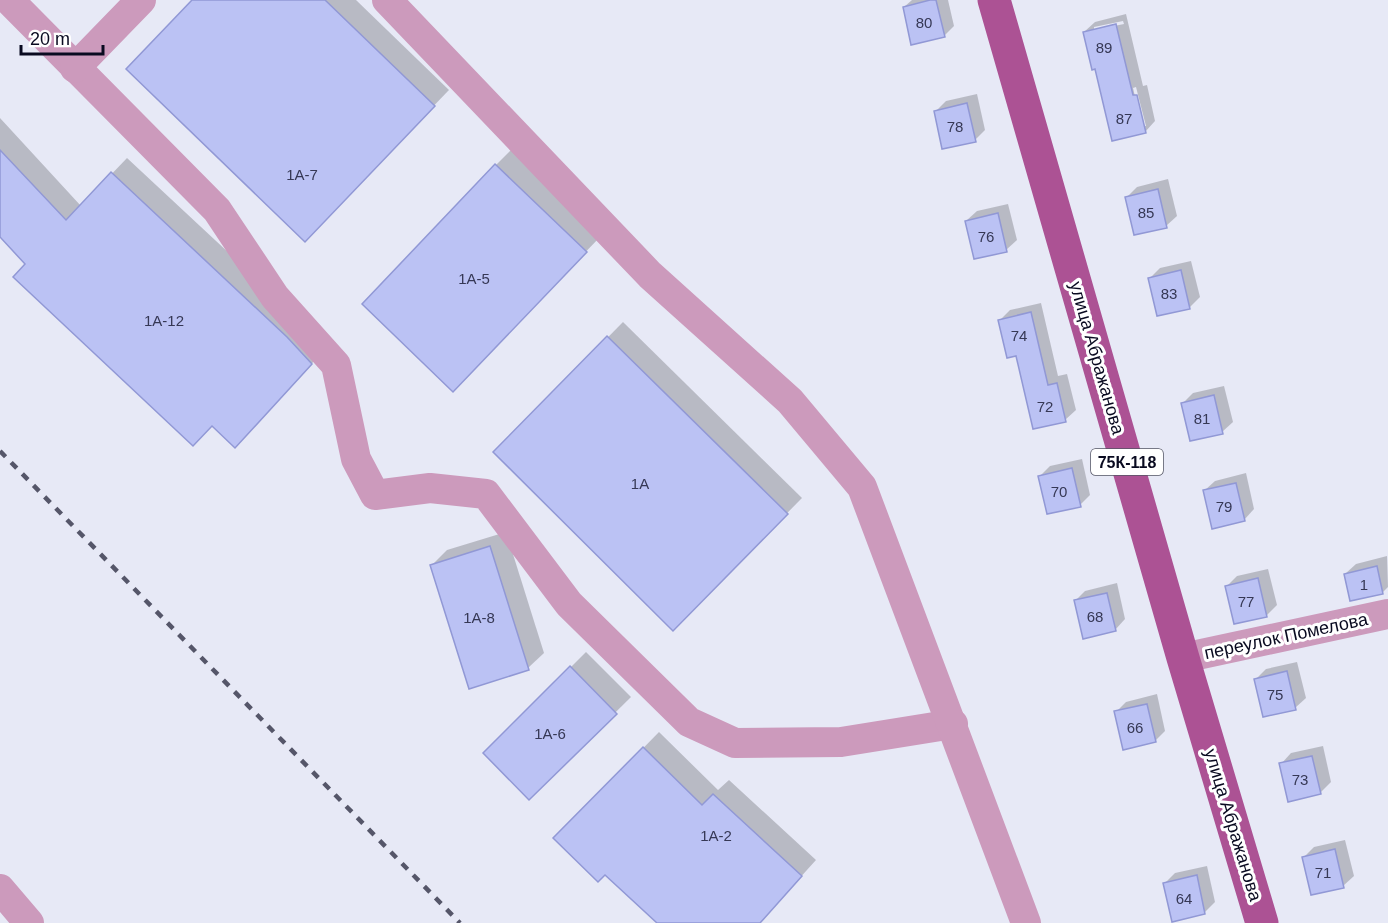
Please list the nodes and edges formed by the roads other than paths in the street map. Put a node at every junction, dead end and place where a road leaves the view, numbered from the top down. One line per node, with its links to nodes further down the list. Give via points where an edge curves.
1 (9, 0): 5 (street)
2 (141, 0): 5 (street)
3 (387, 0): 8 (street, via 650,275 790,400 862,487)
4 (994, 0): 7 (main road, улица Абражанова / 75К-118)
5 (75, 68): 8 (street, via 217,210 275,297 336,364 356,459 375,495 430,488 486,494 569,604 689,722 735,743 842,742)
6 (1388, 614): 7 (street, переулок Помелова)
7 (1183, 658): 12 (main road, улица Абражанова / 75К-118)
8 (952, 724): 11 (street)
9 (0, 889): 10 (street)
10 (28, 923)
11 (1026, 923)
12 (1262, 923)

